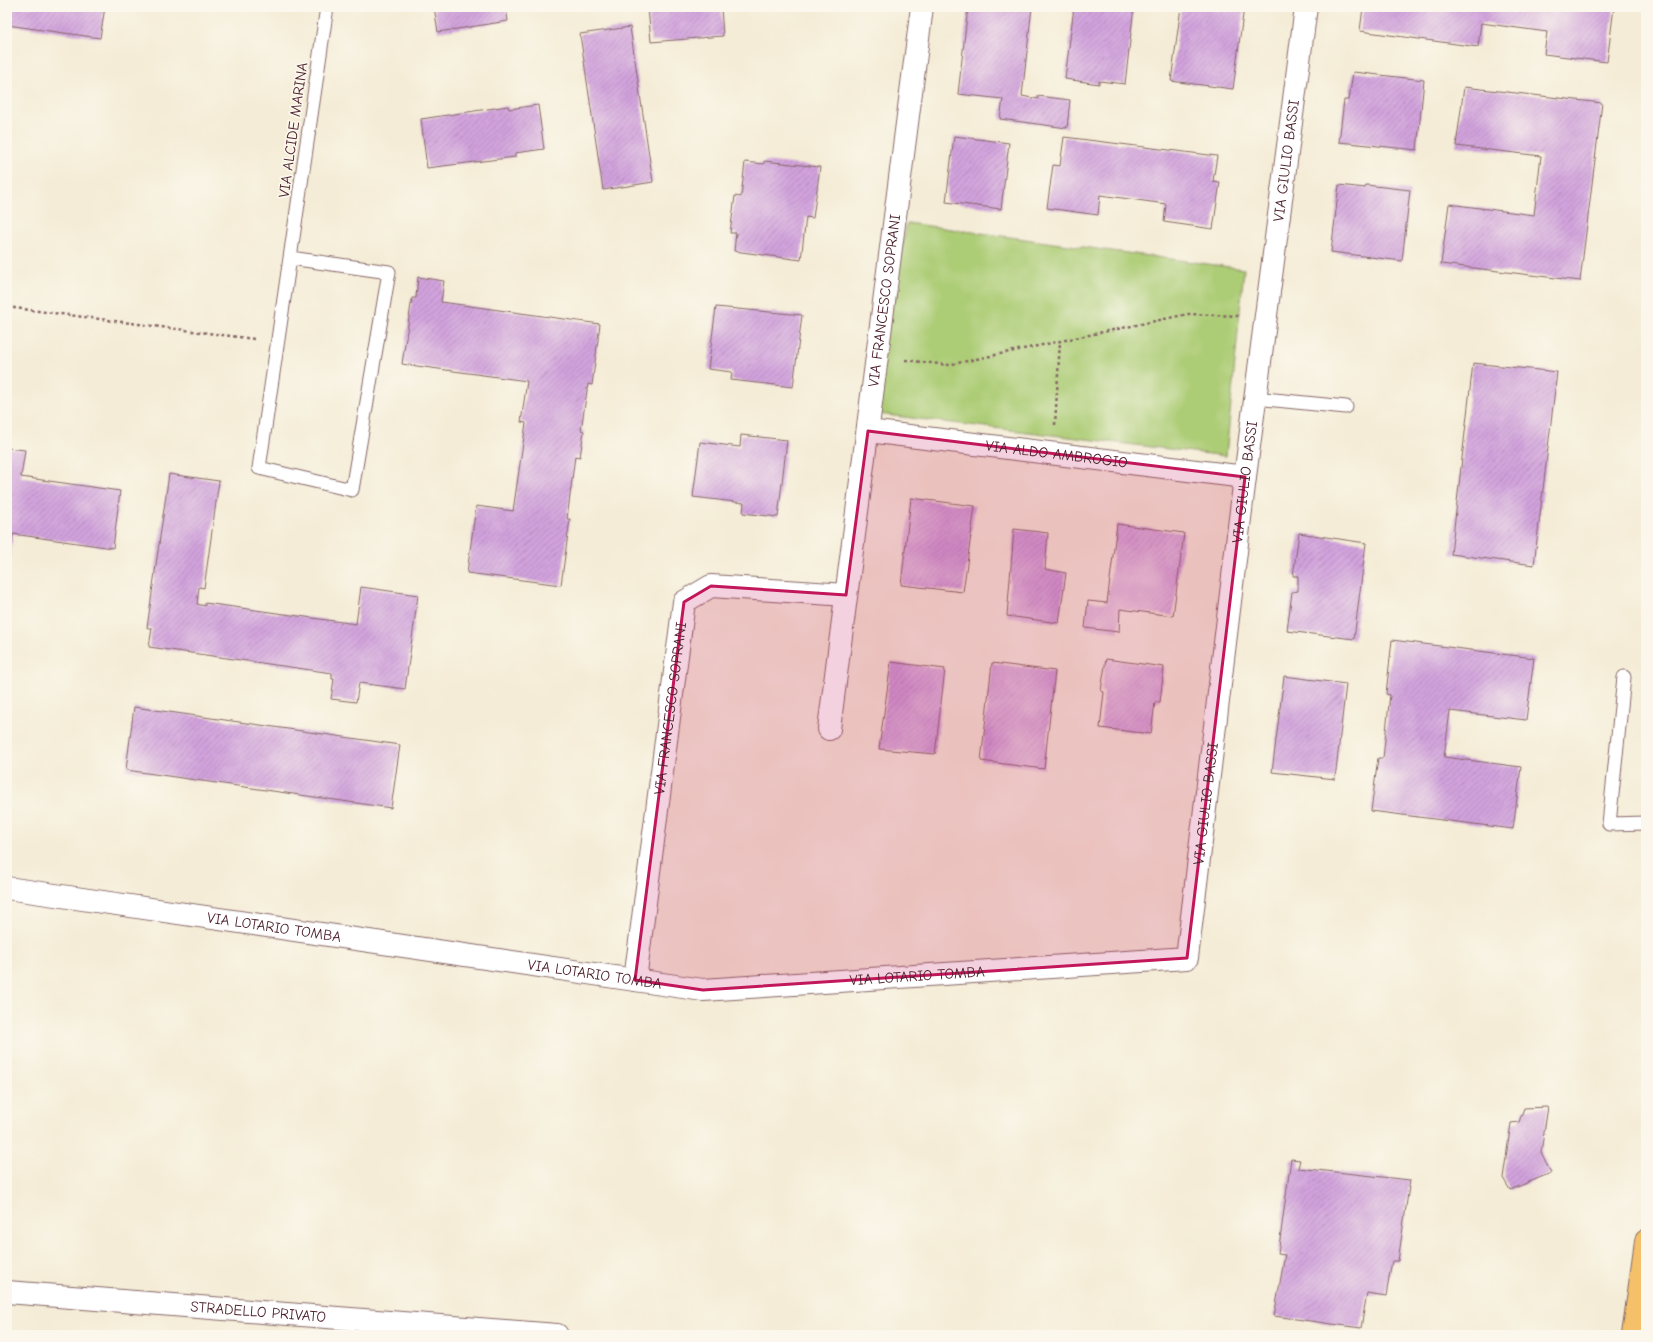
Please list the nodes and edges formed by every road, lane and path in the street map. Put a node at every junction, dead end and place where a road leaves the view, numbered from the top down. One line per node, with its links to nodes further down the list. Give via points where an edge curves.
1 (327, 7): 4 (lane, VIA ALCIDE MARINA)
2 (922, 7): 13 (street, VIA FRANCESCO SOPRANI)
3 (1306, 7): 10 (street, VIA GIULIO BASSI)
4 (290, 258): 7 (lane, VIA ALCIDE MARINA); 7 (lane, VIA ALCIDE MARINA, via 389,272 352,490 259,468)
5 (7, 307): 7 (path)
6 (1239, 316): 8 (path, via 1188,314)
7 (278, 342)
8 (1060, 342): 9 (path, via 948,365); 12 (path)
9 (902, 360)
10 (1255, 398): 11 (lane); 14 (street, VIA GIULIO BASSI)
11 (1346, 408)
12 (1055, 429)
13 (868, 432): 14 (street, VIA ALDO AMBROGIO); 15 (street, VIA FRANCESCO SOPRANI)
14 (1245, 477): 20 (street, VIA GIULIO BASSI)
15 (846, 595): 17 (street, VIA FRANCESCO SOPRANI); 21 (street, VIA FRANCESCO SOPRANI, via 711,586 684,602)
16 (1624, 677): 18 (lane, via 1609,824)
17 (829, 729)
18 (1646, 823)
19 (7, 888): 21 (street, VIA LOTARIO TOMBA)
20 (1187, 958): 21 (street, VIA LOTARIO TOMBA, via 703,990)
21 (635, 980)
22 (1646, 1242): 25 (main road)
23 (7, 1292): 24 (street, STRADELLO PRIVATO)
24 (557, 1335)
25 (1633, 1335)

